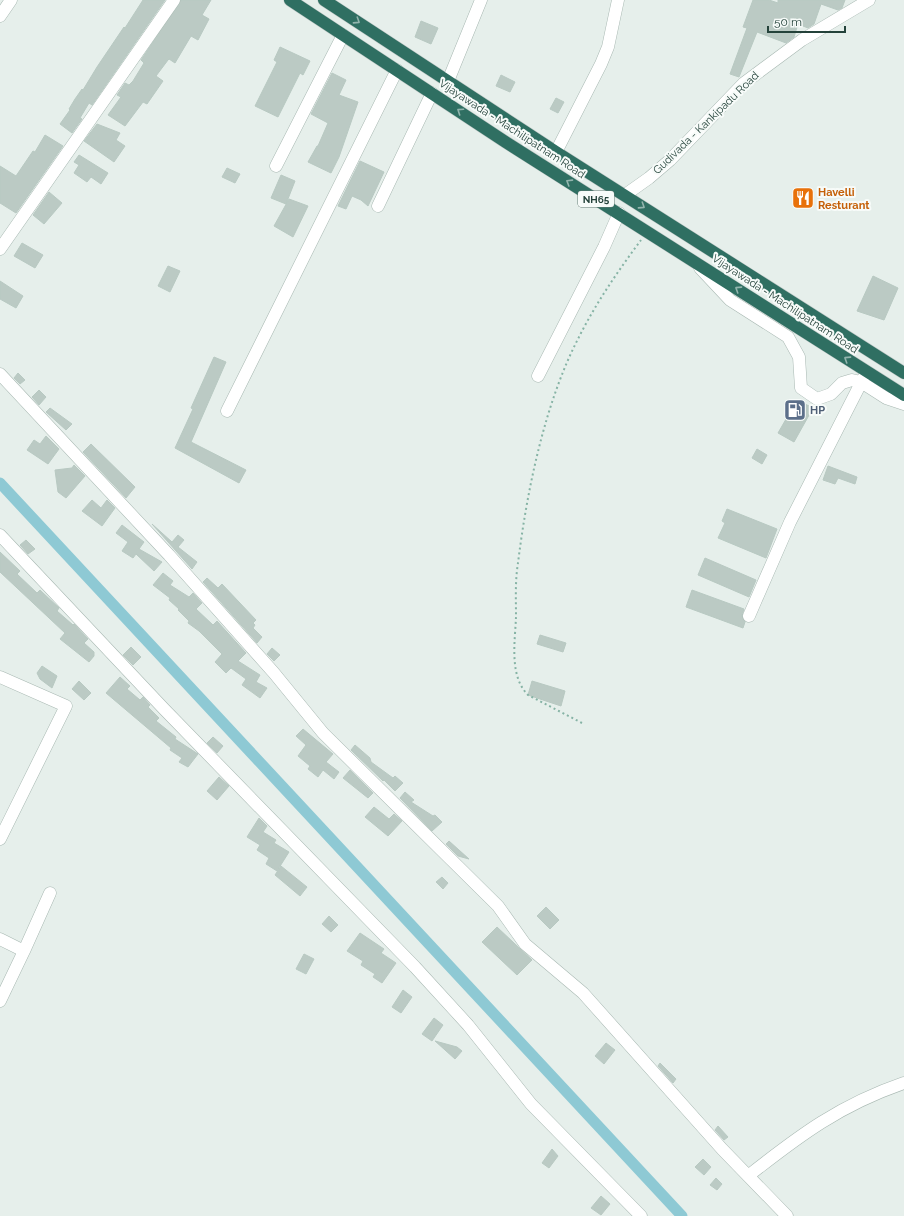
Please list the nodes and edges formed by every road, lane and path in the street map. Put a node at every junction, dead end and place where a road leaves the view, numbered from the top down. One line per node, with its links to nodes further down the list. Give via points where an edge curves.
1 (11, 0): 8 (street)
2 (174, 0): 19 (street)
3 (290, 0): 9 (highway, Vijayawada - Machilipatnam Road / NH65)
4 (324, 0): 11 (highway, Vijayawada - Machilipatnam Road / NH65, one-way to 11)
5 (480, 0): 11 (street)
6 (618, 0): 13 (street, via 608,47)
7 (869, 0): 15 (street, Gudivada - Kankipadu Road, via 802,40 744,83 670,160)
8 (0, 16)
9 (343, 35): 10 (highway, Vijayawada - Machilipatnam Road / NH65); 14 (street)
10 (397, 70): 12 (highway, Vijayawada - Machilipatnam Road / NH65); 27 (street)
11 (448, 80): 13 (highway, Vijayawada - Machilipatnam Road / NH65)
12 (432, 93): 16 (street); 17 (highway, Vijayawada - Machilipatnam Road / NH65, one-way to 12)
13 (556, 152): 15 (highway, Vijayawada - Machilipatnam Road / NH65)
14 (276, 166)
15 (625, 195): 21 (highway, Vijayawada - Machilipatnam Road / NH65, one-way to 21)
16 (378, 206)
17 (619, 213): 18 (highway, Vijayawada - Machilipatnam Road / NH65); 23 (street)
18 (647, 231): 20 (highway, Vijayawada - Machilipatnam Road / NH65); 31 (path, via 611,281 579,337 556,388 543,431 517,564 515,657 521,689)
19 (0, 249)
20 (695, 262): 24 (highway, Vijayawada - Machilipatnam Road / NH65, one-way to 20); 24 (street, via 730,300 788,337 799,357 800,388 818,399 831,394 842,383)
21 (904, 373)
22 (0, 374): 38 (street, via 169,555 274,673 323,734 498,906 525,944 583,993)
23 (538, 376)
24 (864, 377): 25 (highway, Vijayawada - Machilipatnam Road / NH65); 26 (street, via 886,398); 29 (street, via 790,522)
25 (904, 395)
26 (904, 404)
27 (227, 411)
28 (0, 535): 39 (street, via 164,709 415,967 468,1025 531,1104)
29 (749, 616)
30 (0, 677): 32 (street, via 66,706)
31 (582, 723)
32 (0, 839)
33 (50, 893): 35 (street)
34 (0, 939): 35 (street)
35 (24, 951): 36 (street)
36 (0, 1001)
37 (904, 1083): 38 (street, via 839,1111 804,1132)
38 (748, 1176): 40 (street)
39 (641, 1216)
40 (787, 1216)

